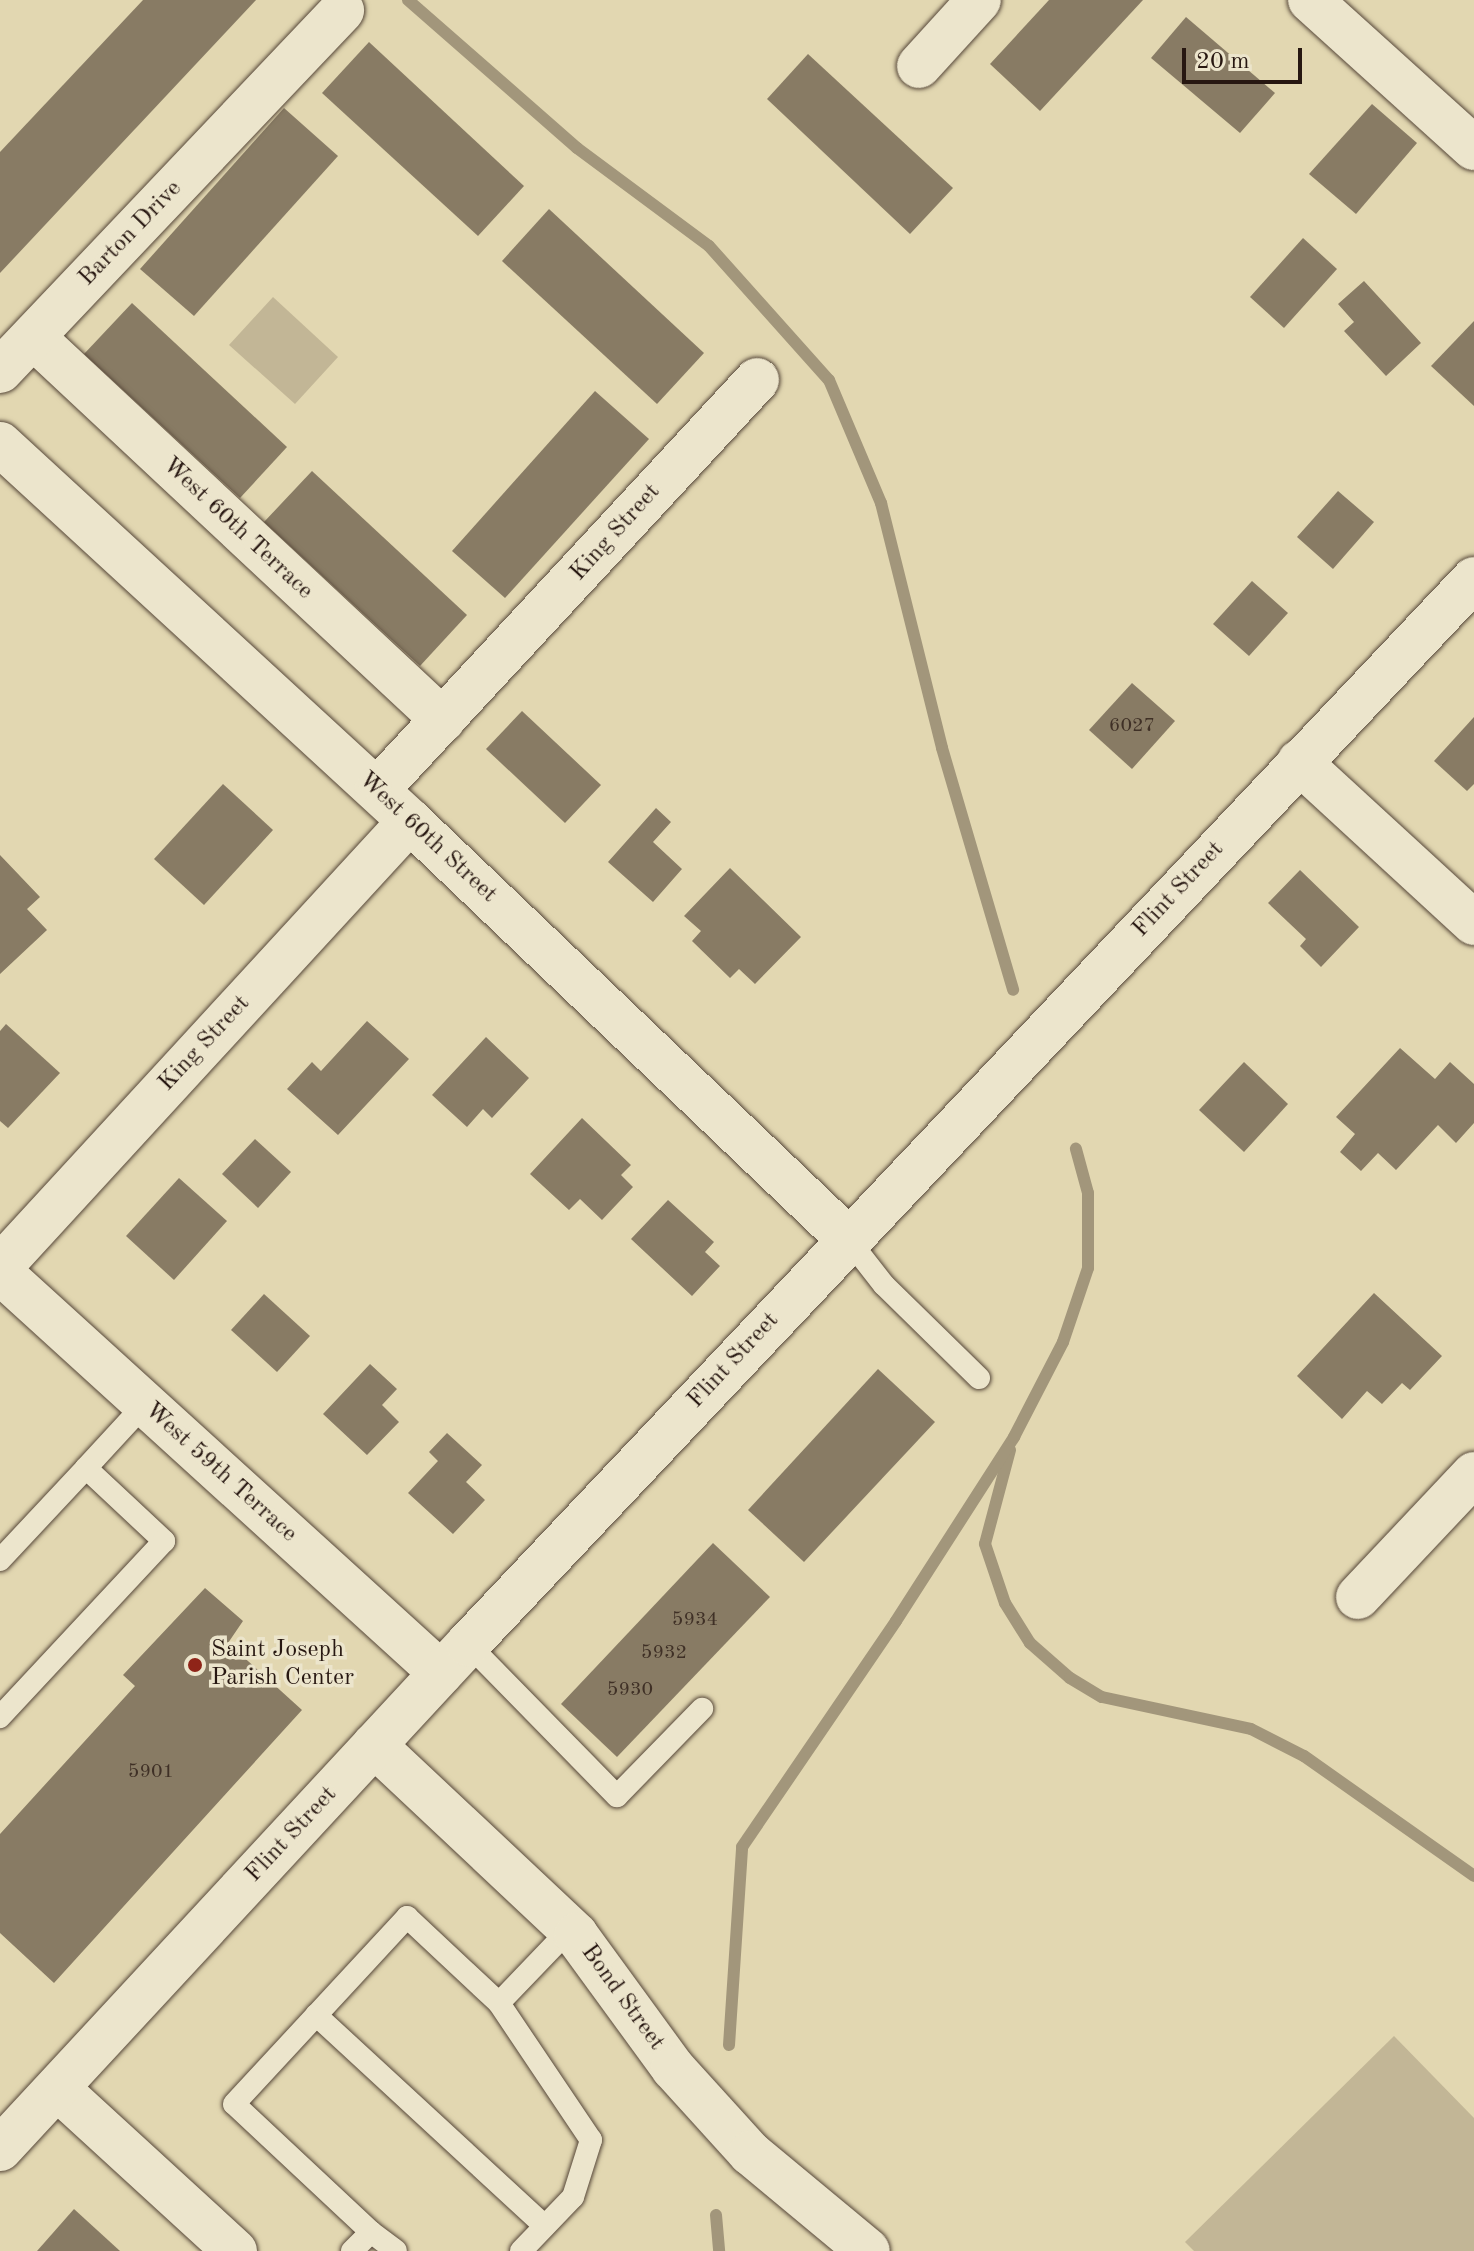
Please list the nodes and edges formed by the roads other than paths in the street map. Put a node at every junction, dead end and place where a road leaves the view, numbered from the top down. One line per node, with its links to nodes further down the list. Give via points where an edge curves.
1 (979, 0): 4 (street)
2 (1310, 0): 5 (street)
3 (342, 10): 6 (street, Barton Drive)
4 (919, 66)
5 (1474, 148)
6 (33, 337): 7 (street, Barton Drive); 11 (street, West 60th Terrace)
7 (0, 371)
8 (757, 380): 11 (street, King Street)
9 (0, 444): 13 (street, West 60th Street)
10 (1474, 579): 12 (street, Flint Street)
11 (443, 720): 13 (street, King Street)
12 (1299, 762): 15 (street); 16 (street, Flint Street)
13 (377, 790): 14 (street, West 60th Street)
14 (410, 821): 16 (street, West 60th Street); 17 (street, King Street)
15 (1474, 923)
16 (848, 1239): 18 (lane, via 884,1285); 24 (street, Flint Street)
17 (0, 1270): 19 (street, West 59th Terrace)
18 (979, 1378)
19 (145, 1404): 20 (lane); 24 (street, West 59th Terrace)
20 (86, 1468): 22 (lane); 26 (lane, via 164,1541)
21 (1474, 1474): 23 (street)
22 (0, 1560)
23 (1358, 1597)
24 (454, 1658): 25 (lane, via 617,1796); 27 (street, Flint Street)
25 (702, 1709)
26 (0, 1717)
27 (374, 1745): 28 (street, Bond Street); 31 (street, Flint Street)
28 (570, 1929): 29 (lane); 39 (street, Bond Street, via 673,2068 750,2153)
29 (499, 2003): 30 (lane, via 407,1917); 33 (lane, via 591,2140 573,2197)
30 (316, 2015): 33 (lane); 34 (lane, via 234,2104)
31 (58, 2089): 32 (street, Flint Street); 35 (street)
32 (0, 2149)
33 (545, 2226): 38 (lane)
34 (371, 2232): 36 (lane); 37 (lane)
35 (235, 2251)
36 (352, 2251)
37 (396, 2251)
38 (521, 2251)
39 (868, 2251)

